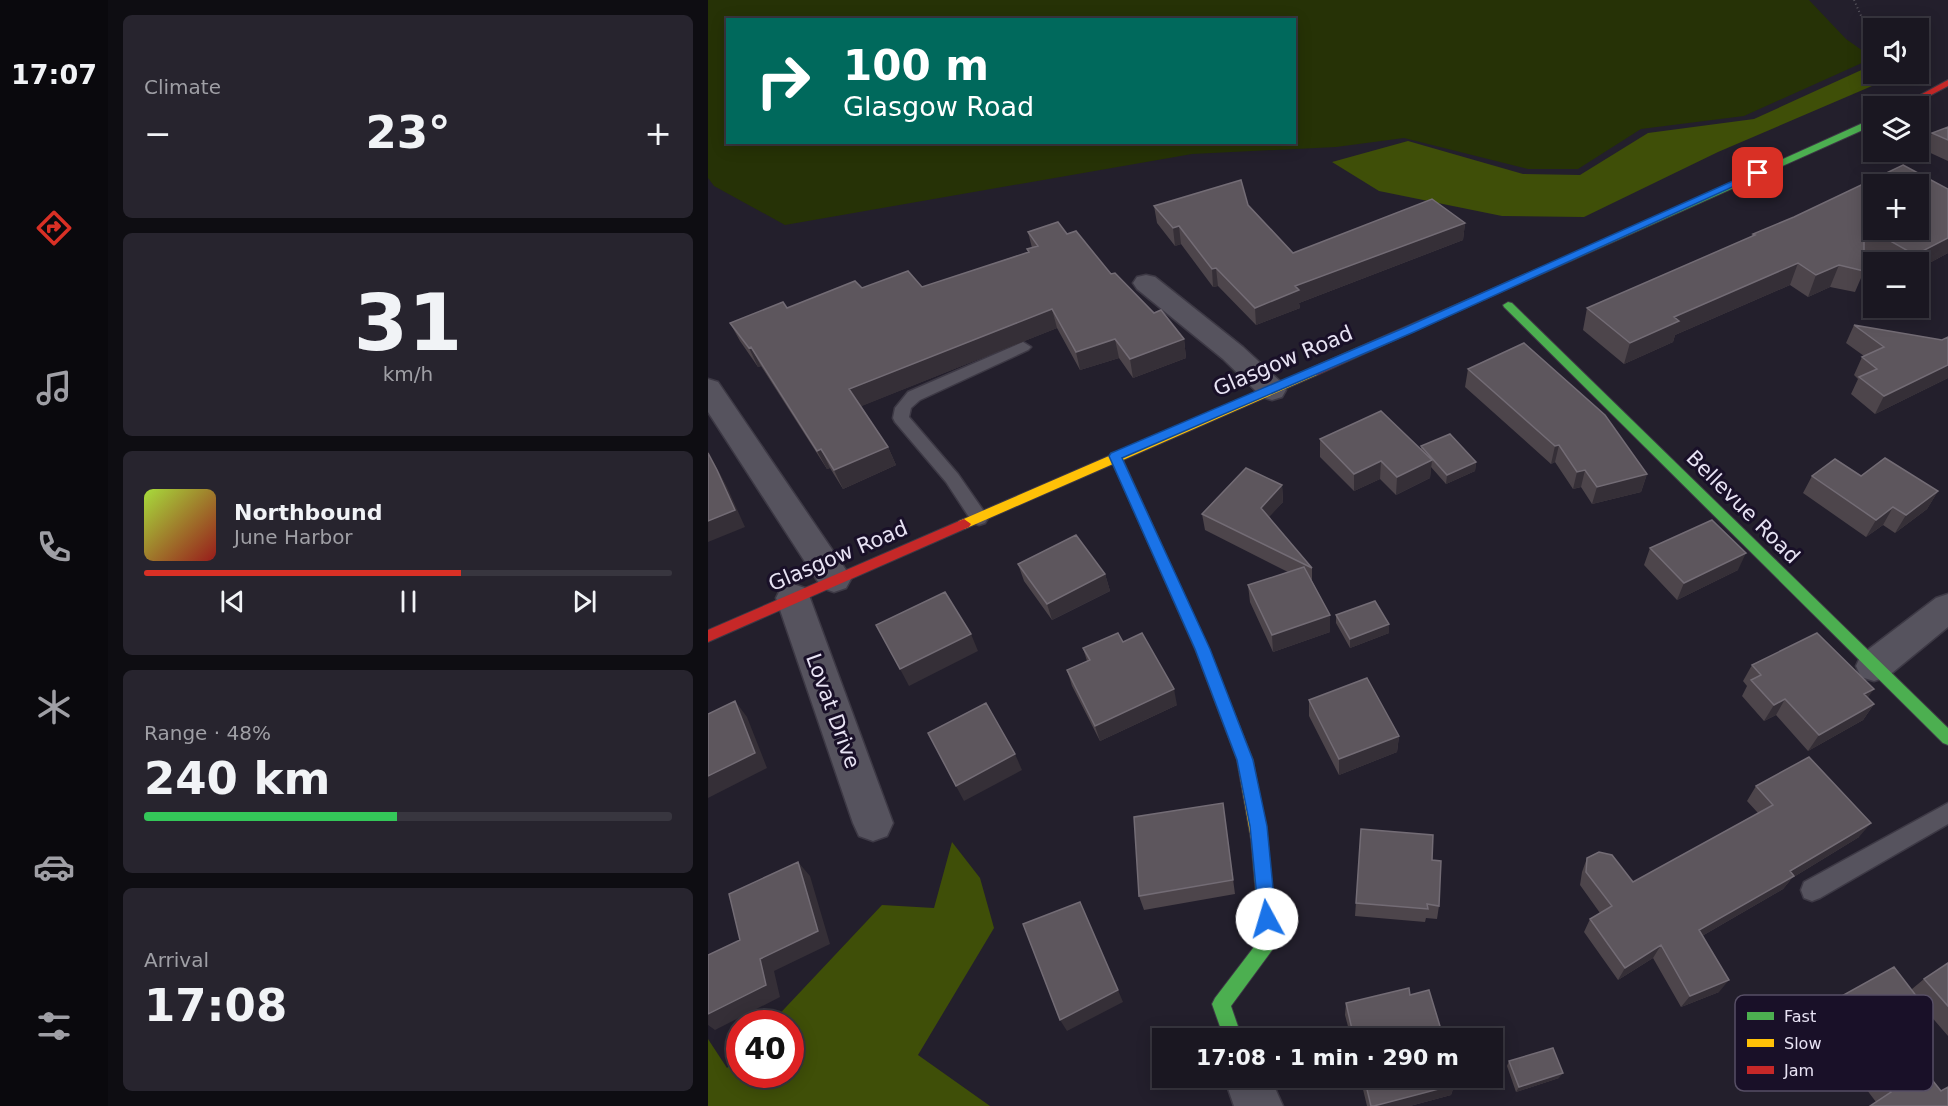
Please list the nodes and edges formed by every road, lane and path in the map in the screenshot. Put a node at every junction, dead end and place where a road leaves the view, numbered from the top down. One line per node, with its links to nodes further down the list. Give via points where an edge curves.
1 (1854, 0): 2 (path)
2 (1863, 20)
3 (1945, 87): 4 (main road)
4 (1926, 96)
5 (1863, 126): 10 (main road, Glasgow Road)
6 (1146, 283): 10 (street)
7 (1508, 305): 17 (main road, Bellevue Road)
8 (1023, 347): 12 (lane, via 914,396 901,411 902,418 952,478)
9 (708, 389): 13 (street)
10 (1272, 390): 11 (main road, Glasgow Road)
11 (1115, 456): 12 (main road, Glasgow Road); 22 (main road, via 1202,649 1245,760 1252,793 1269,942 1221,1004)
12 (979, 518): 13 (main road, Glasgow Road)
13 (834, 579): 14 (main road, Glasgow Road)
14 (792, 598): 16 (main road, Glasgow Road); 20 (street, Lovat Drive)
15 (1948, 608): 17 (street)
16 (708, 636)
17 (1874, 666): 18 (main road, Bellevue Road)
18 (1948, 738)
19 (1948, 813): 21 (lane)
20 (873, 823)
21 (1812, 890)
22 (1229, 1028)
23 (1251, 1088): 24 (street)
24 (1260, 1106)

